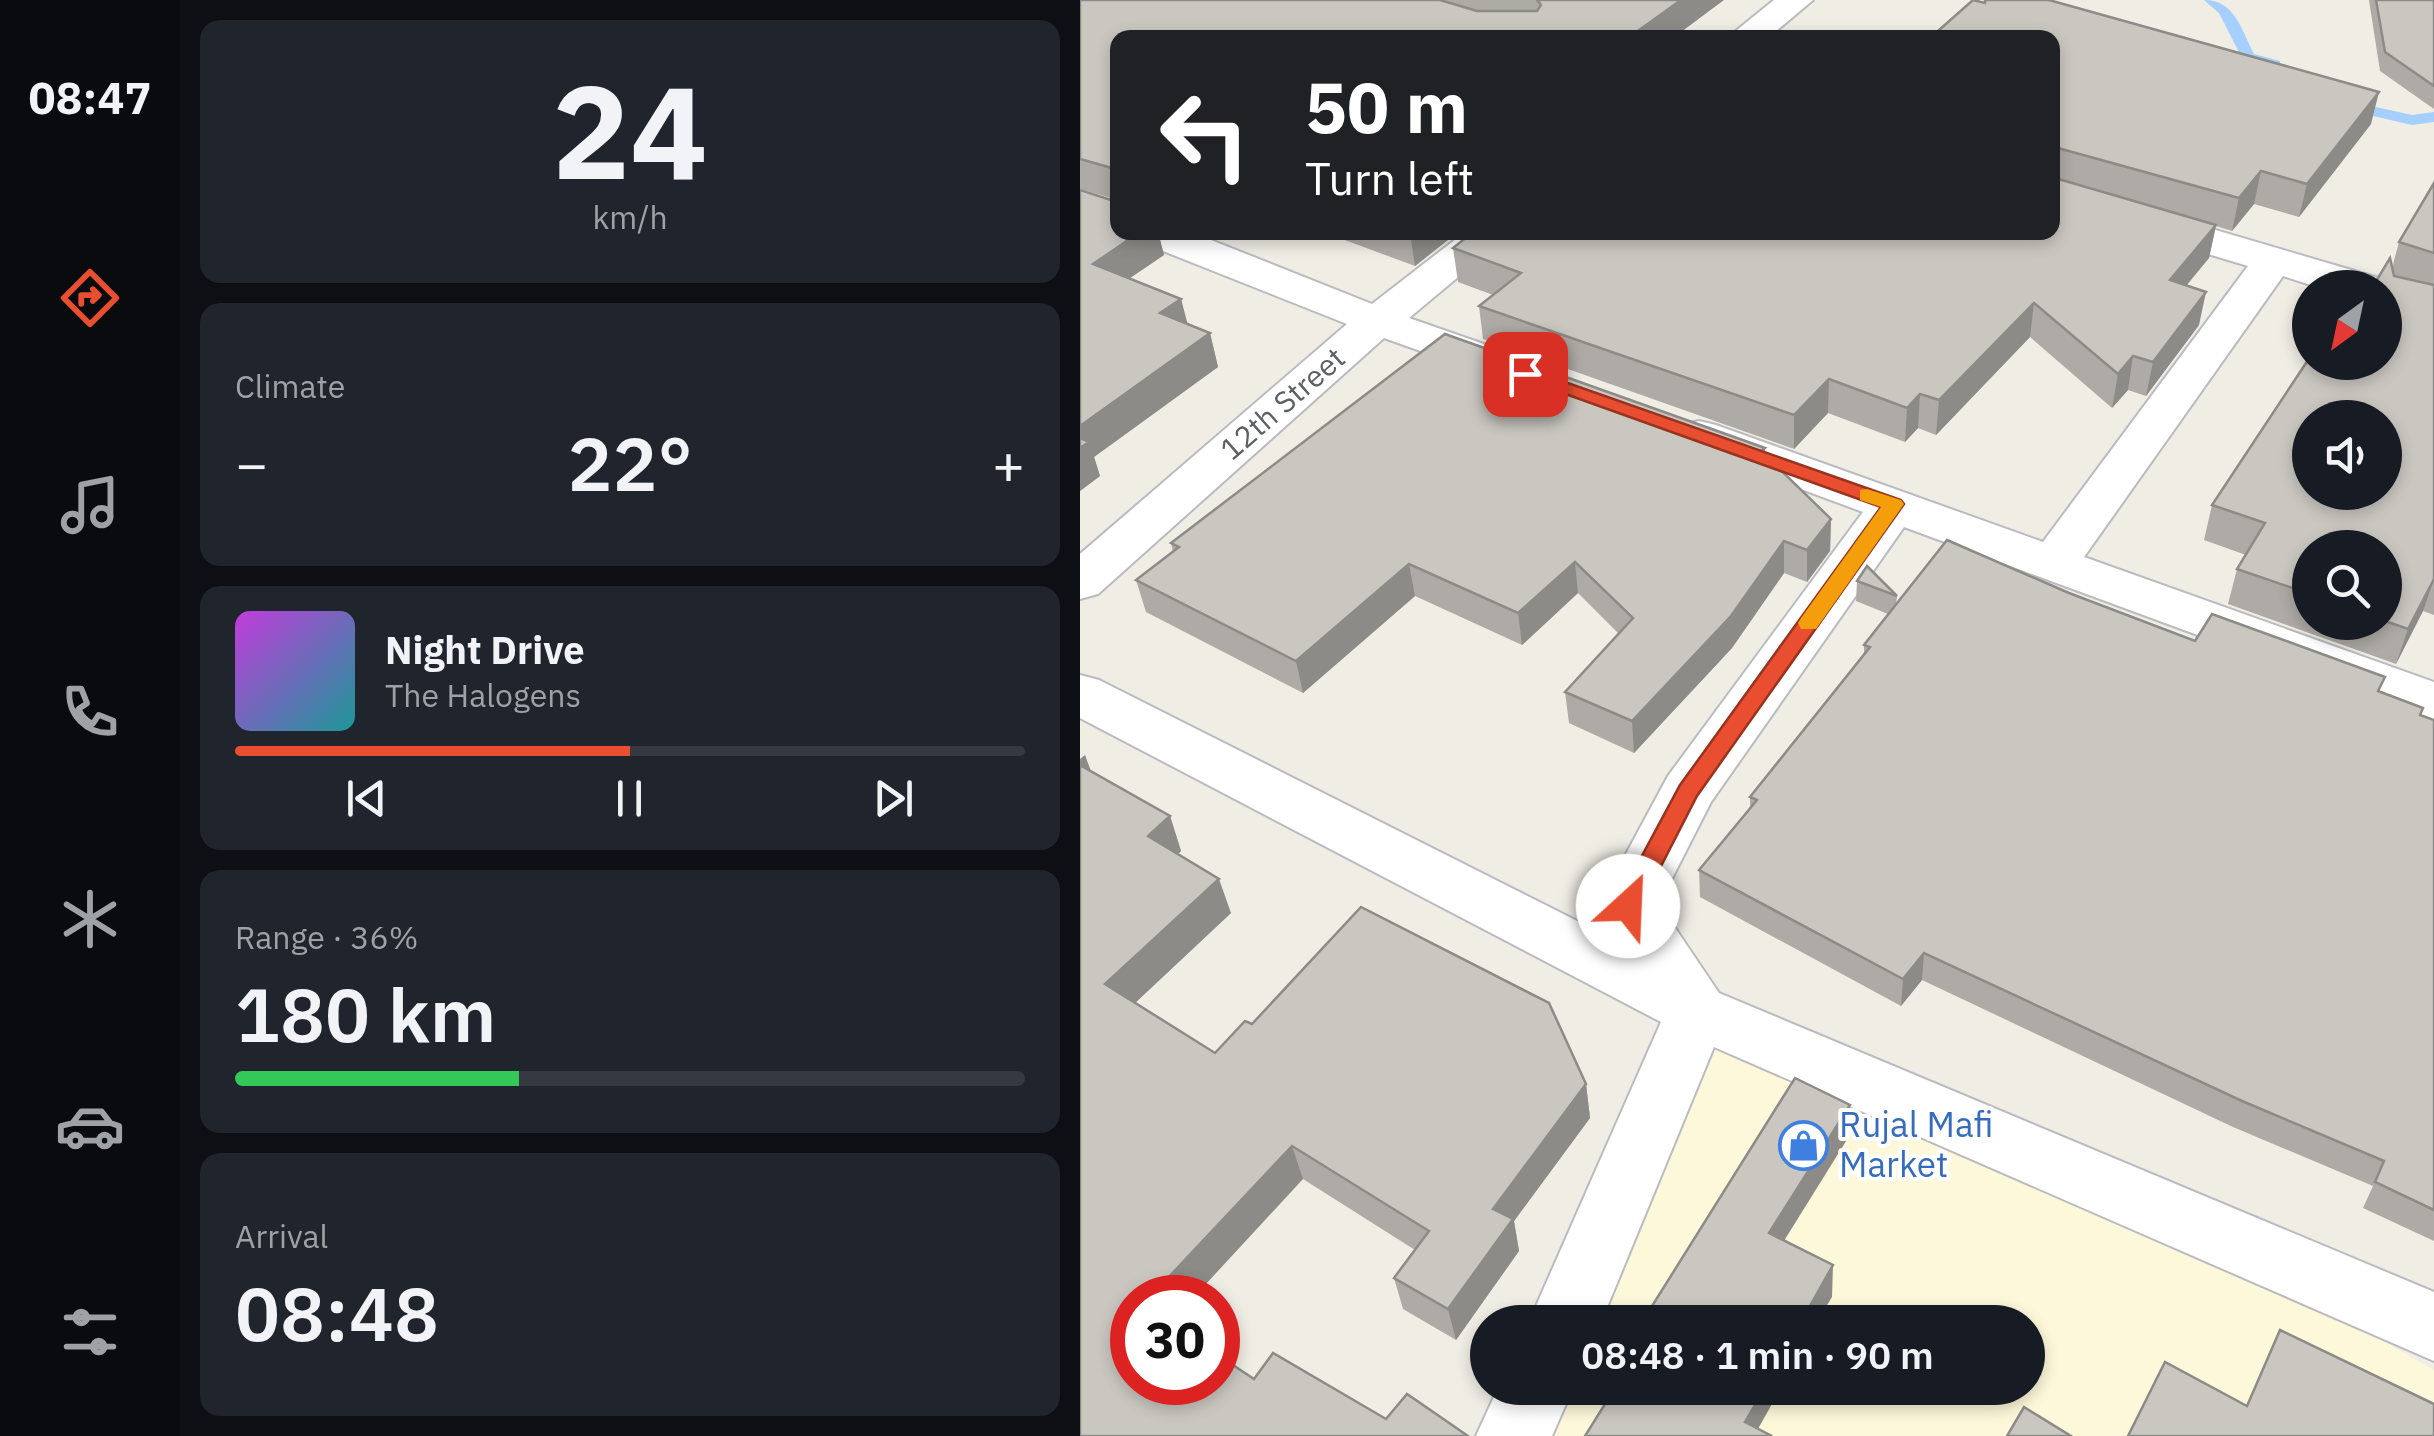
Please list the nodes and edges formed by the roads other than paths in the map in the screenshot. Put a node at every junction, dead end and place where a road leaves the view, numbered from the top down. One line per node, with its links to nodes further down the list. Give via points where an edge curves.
1 (1796, 0): 2 (street)
2 (1756, 30)
3 (2060, 196): 6 (street)
4 (1174, 240): 8 (street)
5 (1482, 240): 8 (street, 12th Street)
6 (2273, 261): 7 (street); 12 (street)
7 (2305, 270)
8 (1378, 321): 9 (street); 13 (street, 12th Street)
9 (1544, 380)
10 (1654, 420): 11 (street)
11 (1894, 504): 12 (street); 16 (street, via 1688,791 1628,906)
12 (2052, 564): 15 (street)
13 (1080, 582)
14 (1080, 694): 16 (street)
15 (2434, 703)
16 (1697, 1011): 17 (street); 18 (street)
17 (1571, 1305)
18 (2434, 1327)
19 (1528, 1405): 20 (street)
20 (1514, 1436)

